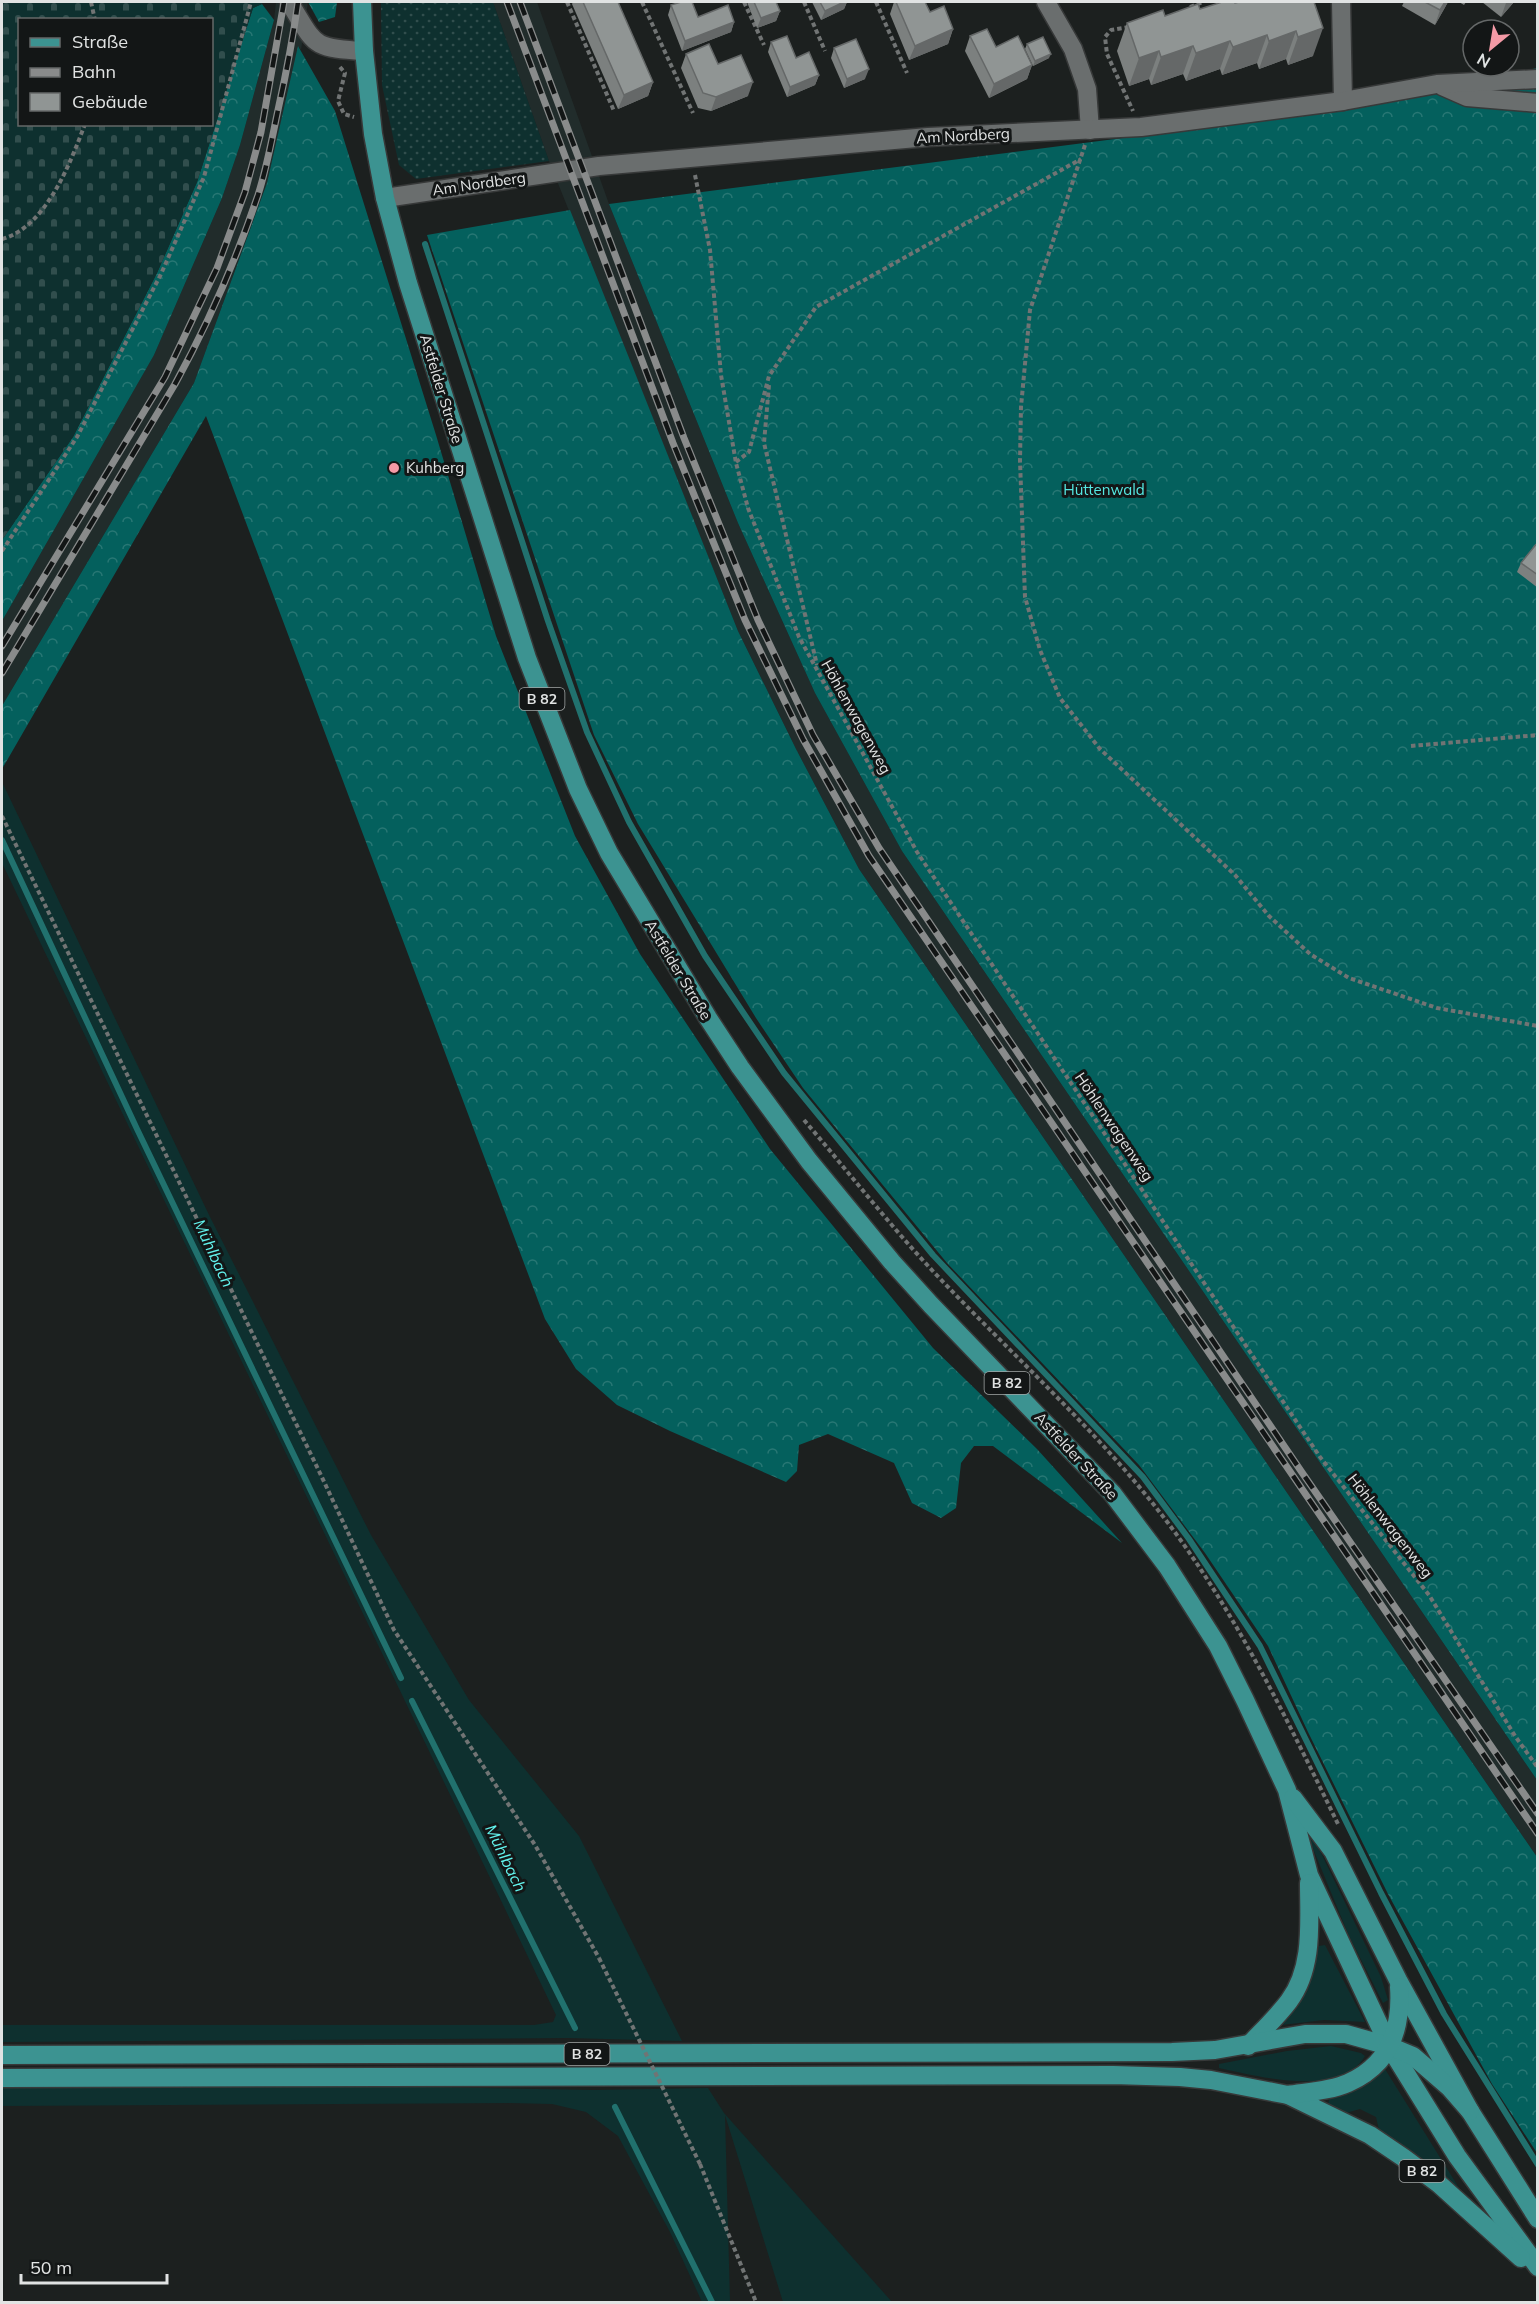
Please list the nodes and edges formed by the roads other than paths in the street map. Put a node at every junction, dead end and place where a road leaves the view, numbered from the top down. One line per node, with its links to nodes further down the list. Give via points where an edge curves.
1 (289, 2): 5 (street, via 312,40 323,47)
2 (362, 2): 5 (main road, Astfelder Straße / B 82)
3 (1046, 2): 10 (street, via 1073,49 1087,89)
4 (1341, 2): 8 (street)
5 (364, 51): 11 (main road, Astfelder Straße / B 82, via 370,116)
6 (1538, 79): 7 (street, Am Nordberg)
7 (1437, 84): 8 (street, Am Nordberg); 9 (street, via 1467,97)
8 (1343, 101): 10 (street, Am Nordberg, via 1141,128)
9 (1538, 103)
10 (1090, 130): 11 (street, Am Nordberg, via 928,137 599,166)
11 (386, 198): 12 (main road, Astfelder Straße / B 82, via 408,283 527,658 578,789 609,853 708,1018 809,1161 923,1297 1080,1458 1144,1534 1218,1646)
12 (1287, 1790): 13 (main road, B 82); 14 (main road, B 82, via 1333,1851)
13 (1309, 1875): 15 (main road, B 82, via 1309,1941 1303,1972 1290,2000); 16 (main road, B 82)
14 (1398, 1980): 16 (main road, B 82, via 1400,2017); 20 (main road, B 82)
15 (1248, 2046): 16 (main road, B 82, via 1305,2034 1331,2033); 17 (main road, B 82, via 1172,2052)
16 (1389, 2046): 19 (main road, B 82, via 1378,2062 1347,2083); 20 (main road, B 82, via 1428,2067); 22 (main road, B 82, via 1456,2156)
17 (2, 2055)
18 (2, 2078): 19 (main road, B 82, via 1113,2075 1211,2080)
19 (1288, 2095): 23 (main road, B 82, via 1370,2135 1404,2158 1439,2184)
20 (1470, 2111): 21 (main road, B 82)
21 (1538, 2219)
22 (1538, 2267)
23 (1538, 2274)

